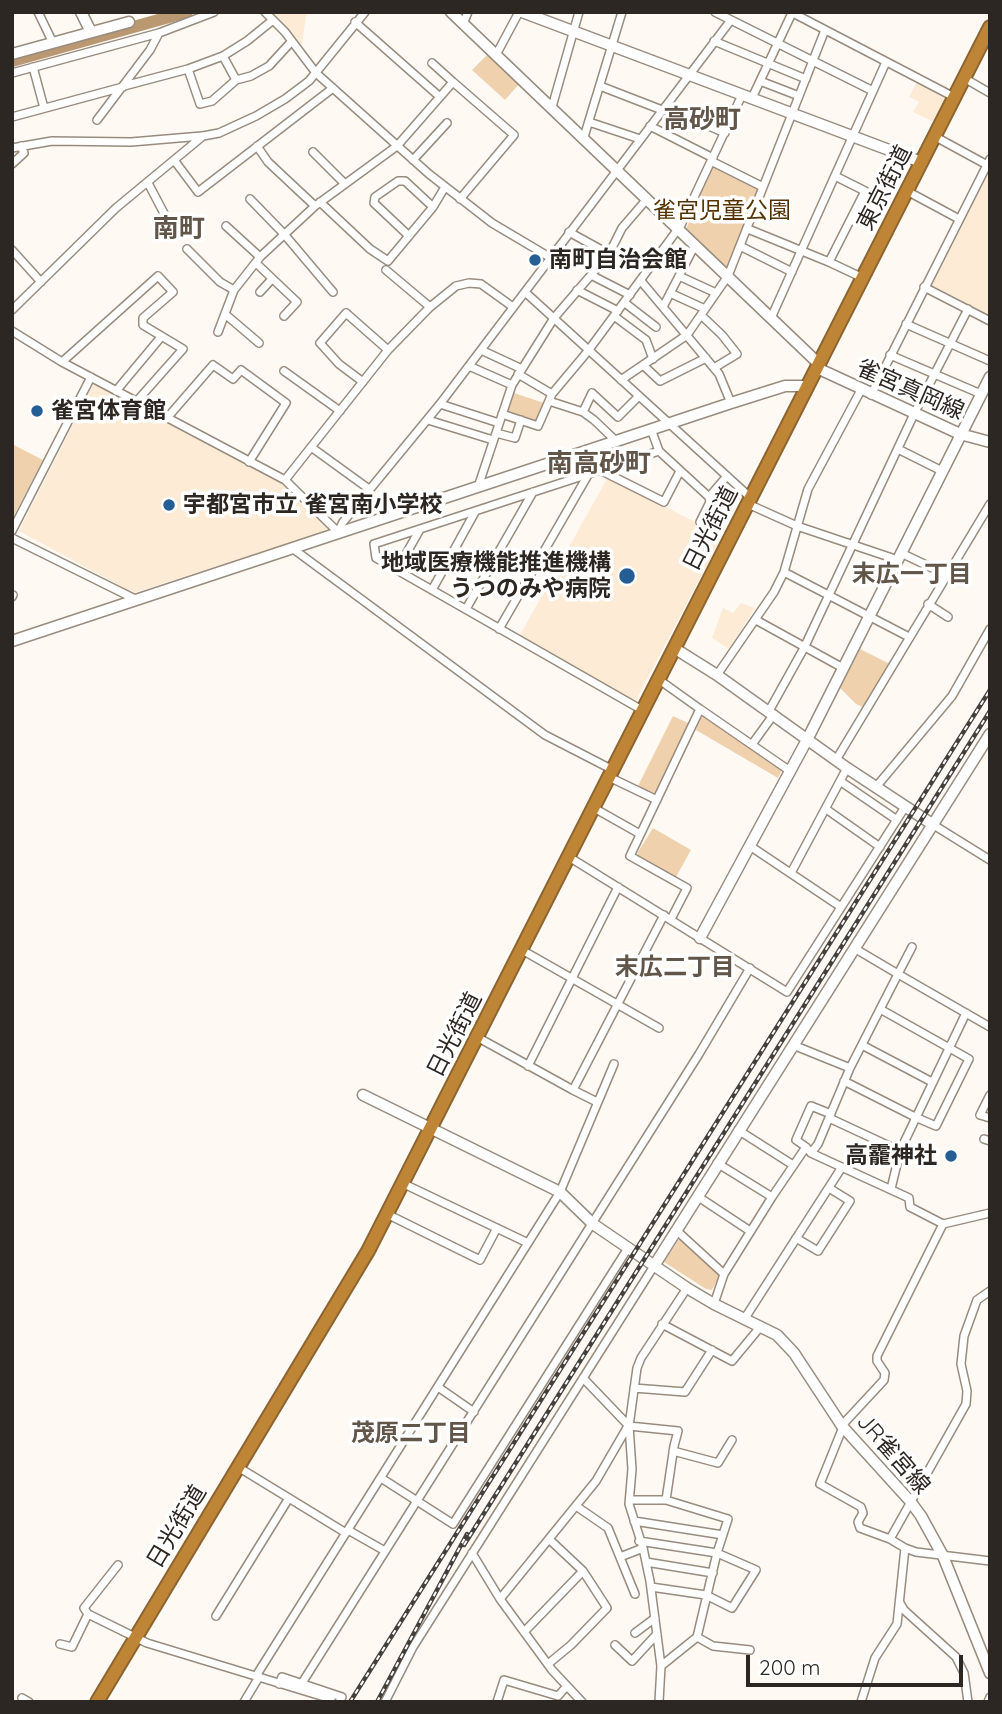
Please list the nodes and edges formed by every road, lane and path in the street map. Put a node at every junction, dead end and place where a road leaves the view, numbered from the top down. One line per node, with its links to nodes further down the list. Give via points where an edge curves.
1 (38, 12): 25 (street)
2 (81, 12): 20 (street)
3 (214, 12): 22 (street)
4 (265, 12): 14 (street)
5 (366, 12): 16 (street)
6 (451, 12): 17 (street, 雀宮真岡線)
7 (468, 12): 17 (street)
8 (521, 12): 21 (street); 29 (street)
9 (579, 12): 21 (street)
10 (622, 12): 27 (street)
11 (715, 12): 15 (street)
12 (792, 12): 19 (street); 26 (street)
13 (127, 17): 20 (street)
14 (273, 20): 24 (street); 30 (street)
15 (731, 20): 23 (street); 26 (street)
16 (355, 22): 38 (street); 51 (street)
17 (463, 24): 29 (street, 雀宮真岡線)
18 (990, 27): 40 (highway, 東京街道)
19 (825, 30): 31 (street); 32 (street)
20 (91, 32): 25 (street)
21 (574, 32): 27 (street); 54 (street)
22 (159, 33): 35 (street); 46 (street)
23 (714, 41): 34 (street); 39 (street)
24 (291, 42): 38 (street); 42 (street, via 269,66)
25 (53, 43): 28 (street)
26 (778, 43): 31 (street); 34 (street)
27 (612, 46): 39 (street); 45 (street)
28 (13, 52)
29 (496, 55): 54 (street, 雀宮真岡線)
30 (223, 56): 36 (street); 42 (street)
31 (813, 61): 41 (street); 48 (street)
32 (886, 62): 48 (street); 53 (street)
33 (432, 63): 44 (street)
34 (768, 64): 41 (street); 43 (street)
35 (33, 66): 37 (street); 55 (street)
36 (188, 69): 42 (street, via 200,104 212,101); 46 (street)
37 (12, 73)
38 (316, 73): 47 (street); 65 (street, via 256,116)
39 (689, 75): 52 (street); 56 (street)
40 (964, 78): 49 (street); 53 (highway, 東京街道)
41 (806, 79): 50 (street)
42 (236, 80)
43 (760, 81): 50 (street); 52 (street)
44 (453, 82): 51 (street); 88 (street, via 514,135)
45 (600, 86): 56 (street); 60 (street)
46 (123, 87): 55 (street); 59 (street)
47 (333, 88): 70 (street); 71 (street)
48 (873, 91): 64 (street)
49 (990, 93)
50 (799, 96): 57 (street)
51 (440, 97): 71 (street)
52 (747, 97): 57 (street); 63 (street)
53 (954, 97): 66 (highway, 東京街道)
54 (552, 107): 67 (street, 雀宮真岡線)
55 (44, 108): 58 (street)
56 (663, 108): 62 (street); 63 (street)
57 (792, 113): 64 (street); 85 (street)
58 (12, 117)
59 (97, 120)
60 (589, 122): 67 (street); 68 (street)
61 (447, 123): 75 (street)
62 (650, 126): 68 (street); 76 (street)
63 (725, 133): 76 (street)
64 (853, 135): 77 (street); 81 (street)
65 (203, 136): 69 (street); 74 (street)
66 (934, 136): 77 (highway, 東京街道); 78 (street)
67 (584, 137): 80 (street, 雀宮真岡線)
68 (640, 139): 80 (street)
69 (21, 146): 72 (street); 79 (street, via 24,153)
70 (257, 146): 74 (street, via 198,192); 90 (street, via 268,162)
71 (397, 146): 75 (street); 83 (street)
72 (12, 148)
73 (313, 152): 83 (street)
74 (174, 160): 82 (street)
75 (413, 160): 84 (street)
76 (712, 160): 85 (street); 95 (street)
77 (921, 162): 86 (highway, 東京街道)
78 (989, 163): 93 (street)
79 (12, 164)
80 (616, 170): 89 (street, 雀宮真岡線); 97 (street)
81 (835, 176): 104 (street); 108 (street, via 865,191)
82 (148, 183): 92 (street); 117 (street)
83 (345, 184): 90 (street)
84 (445, 187): 88 (street); 91 (street)
85 (763, 187): 96 (street)
86 (906, 191): 93 (street); 114 (highway, 東京街道)
87 (250, 199): 98 (street)
88 (460, 199): 106 (street)
89 (647, 200): 95 (street, 雀宮真岡線); 105 (street, via 622,228)
90 (317, 204): 98 (street); 99 (street, via 388,261)
91 (433, 207): 99 (street); 99 (street, via 405,181 374,197 374,203)
92 (167, 219)
93 (959, 219): 118 (street)
94 (226, 226): 107 (street)
95 (678, 229): 100 (street, 雀宮真岡線); 116 (street)
96 (748, 229): 101 (street); 104 (street)
97 (569, 232): 105 (street); 106 (street)
98 (284, 233): 107 (street); 122 (street)
99 (409, 236)
100 (695, 245): 112 (street); 113 (street, 雀宮真岡線)
101 (740, 246): 110 (street); 113 (street)
102 (187, 249): 119 (street)
103 (12, 250): 117 (street)
104 (802, 250): 108 (street); 110 (street)
105 (610, 254): 111 (street)
106 (551, 257): 123 (street)
107 (258, 260): 115 (street); 119 (street)
108 (829, 262): 114 (street)
109 (386, 270): 128 (street)
110 (792, 272): 138 (street)
111 (591, 275): 120 (street); 126 (street)
112 (679, 276): 124 (street); 125 (street)
113 (728, 276): 125 (street); 138 (street, 雀宮真岡線)
114 (863, 278): 158 (highway, 東京街道)
115 (272, 279): 121 (street); 136 (street, via 297,302)
116 (641, 281): 126 (street); 130 (street)
117 (41, 282): 132 (street)
118 (925, 287): 131 (street); 140 (street)
119 (234, 290): 134 (street)
120 (578, 290): 135 (street); 137 (street)
121 (260, 292)
122 (333, 292)
123 (524, 292): 129 (street); 137 (street)
124 (670, 293): 130 (street); 133 (street)
125 (716, 293): 133 (street)
126 (630, 295): 127 (street)
127 (625, 303): 135 (street); 141 (street)
128 (430, 307): 129 (street, via 456,286 469,283 481,284); 148 (street)
129 (513, 307): 149 (street)
130 (663, 307): 144 (street)
131 (968, 309): 139 (street); 147 (street)
132 (12, 310)
133 (703, 312): 144 (street); 159 (street, via 737,354)
134 (225, 314): 143 (street); 146 (street)
135 (616, 314): 150 (street); 153 (street, via 646,340)
136 (284, 316)
137 (554, 318): 150 (street); 161 (street)
138 (771, 318): 158 (street, 雀宮真岡線)
139 (990, 321)
140 (906, 324): 147 (street); 151 (street)
141 (656, 327)
142 (12, 331): 155 (street)
143 (218, 332)
144 (687, 335): 152 (street); 153 (street)
145 (161, 337): 155 (street, via 143,325 143,318 173,292 158,276); 169 (street); 174 (street, via 183,349)
146 (259, 343)
147 (950, 344): 154 (street); 162 (street)
148 (388, 350): 166 (street); 166 (street, via 346,313 320,343)
149 (481, 350): 157 (street); 161 (street)
150 (589, 351): 165 (street); 173 (street)
151 (890, 355): 162 (street); 170 (street)
152 (706, 358): 156 (street, via 660,381); 159 (street)
153 (653, 359): 156 (street)
154 (990, 361)
155 (62, 362): 163 (street)
156 (643, 365): 165 (street)
157 (469, 366): 167 (street); 176 (street)
158 (818, 366): 168 (highway, 日光街道); 170 (street, 雀宮真岡線)
159 (714, 368): 175 (street)
160 (284, 371): 177 (street)
161 (520, 372): 167 (street); 173 (street)
162 (934, 374): 171 (street); 180 (street)
163 (92, 377): 169 (street); 210 (street)
164 (990, 377): 171 (street)
165 (621, 380): 172 (street)
166 (363, 382): 177 (street)
167 (512, 385): 179 (street)
168 (808, 386): 175 (street, via 785,386); 205 (highway, 日光街道)
169 (116, 391): 174 (street)
170 (866, 393): 180 (street, 雀宮真岡線); 209 (street, via 808,489)
171 (981, 394): 187 (street)
172 (639, 396): 178 (street, via 618,417 592,393); 185 (street)
173 (550, 397): 178 (street); 183 (street, via 538,426)
174 (136, 402): 181 (street)
175 (731, 403): 185 (street)
176 (440, 404): 182 (street); 184 (street)
177 (340, 411): 191 (street)
178 (583, 412): 189 (street)
179 (502, 414): 183 (street); 184 (street)
180 (914, 414): 187 (street, 雀宮真岡線); 192 (street)
181 (167, 418): 194 (street); 194 (street, via 213,365 233,379 241,370 286,403)
182 (428, 420): 188 (street); 202 (street)
183 (521, 420): 188 (street, via 515,438)
184 (499, 423): 188 (street)
185 (669, 424): 186 (street); 199 (street)
186 (651, 429): 189 (street); 193 (street)
187 (960, 434): 190 (street, 雀宮真岡線); 197 (street)
188 (494, 436): 201 (street)
189 (617, 442): 201 (street)
190 (990, 442)
191 (311, 447): 200 (street); 202 (street)
192 (898, 449): 197 (street); 214 (street)
193 (659, 451): 195 (street); 196 (street)
194 (249, 462): 200 (street)
195 (600, 470): 196 (street, via 664,502); 198 (street)
196 (680, 471): 204 (street)
197 (942, 471): 216 (street)
198 (588, 474): 203 (street); 228 (street)
199 (727, 476): 204 (street); 205 (street)
200 (285, 480): 212 (street)
201 (478, 487): 212 (street)
202 (369, 489): 212 (street)
203 (534, 492): 207 (street); 224 (street)
204 (709, 497): 208 (street)
205 (749, 501): 209 (street); 232 (highway, 日光街道)
206 (990, 505): 219 (street)
207 (475, 512): 211 (street); 220 (street)
208 (700, 522)
209 (797, 526): 214 (street); 218 (street)
210 (12, 531)
211 (419, 531): 217 (street); 217 (street, via 374,544 376,558)
212 (338, 532): 215 (street)
213 (12, 538): 222 (street)
214 (854, 545): 216 (street); 221 (street)
215 (292, 548): 222 (street); 246 (street, via 545,735)
216 (900, 556): 219 (street); 225 (street)
217 (397, 570): 220 (street)
218 (784, 572): 221 (street); 227 (street)
219 (947, 575): 223 (street)
220 (432, 590): 224 (street)
221 (830, 595): 225 (street); 233 (street)
222 (137, 600): 231 (street)
223 (928, 604): 226 (street); 230 (street)
224 (466, 610): 228 (street)
225 (869, 617): 230 (street); 234 (street)
226 (948, 617)
227 (756, 620): 233 (street); 235 (street)
228 (499, 629): 238 (street)
229 (990, 629): 248 (street, via 952,696)
230 (909, 637): 243 (street)
231 (12, 641)
232 (674, 648): 235 (street); 236 (highway, 日光街道)
233 (804, 648): 234 (street); 239 (street)
234 (843, 668): 241 (street)
235 (717, 675): 239 (street)
236 (659, 679): 237 (street); 238 (highway, 日光街道)
237 (700, 709): 242 (street); 249 (street)
238 (642, 710): 246 (highway, 日光街道)
239 (771, 713): 241 (street); 242 (street)
240 (990, 734): 254 (street)
241 (807, 738): 243 (street); 245 (street)
242 (753, 743): 245 (street)
243 (836, 760): 244 (street)
244 (847, 768): 247 (street); 248 (street)
245 (790, 771): 256 (street)
246 (611, 774): 249 (street); 251 (highway, 日光街道)
247 (840, 781): 252 (street); 253 (street)
248 (876, 787): 250 (street)
249 (657, 800): 255 (street)
250 (905, 807): 253 (street); 254 (street)
251 (594, 808): 255 (street); 258 (highway, 日光街道)
252 (825, 809): 257 (street); 260 (street)
253 (897, 820): 257 (street)
254 (932, 824): 259 (street); 266 (street)
255 (640, 834): 263 (street, via 629,856 687,888)
256 (750, 846): 260 (street); 264 (street)
257 (880, 848): 262 (street)
258 (569, 857): 261 (street); 267 (highway, 日光街道)
259 (990, 860)
260 (791, 873): 262 (street)
261 (618, 887): 263 (street); 270 (street)
262 (841, 907): 268 (street, via 787,992)
263 (667, 917): 264 (street); 271 (street)
264 (700, 938): 268 (street)
265 (912, 947): 269 (street)
266 (854, 948): 269 (street); 277 (street)
267 (522, 950): 270 (street); 276 (highway, 日光街道)
268 (750, 968): 307 (street)
269 (898, 974): 272 (street); 273 (street)
270 (573, 978): 271 (street); 281 (street)
271 (618, 1004): 275 (street); 285 (street)
272 (880, 1009): 278 (street); 279 (street)
273 (966, 1013): 274 (street); 279 (street)
274 (990, 1027)
275 (659, 1028)
276 (477, 1037): 281 (street); 292 (highway, 日光街道)
277 (793, 1045): 282 (street); 293 (street)
278 (862, 1045): 282 (street); 284 (street)
279 (948, 1048): 284 (street); 290 (street, via 969,1059 936,1126)
280 (614, 1064): 288 (street)
281 (528, 1066): 285 (street)
282 (850, 1068): 283 (street)
283 (844, 1081): 289 (street); 290 (street)
284 (932, 1082): 290 (street)
285 (573, 1090): 288 (street)
286 (363, 1095): 292 (street, JR雀宮線)
287 (990, 1095): 291 (street, via 980,1115)
288 (597, 1101): 302 (street)
289 (830, 1116): 294 (street, via 818,1144); 294 (street, via 811,1106 796,1140); 295 (street)
290 (915, 1117): 295 (street)
291 (990, 1118)
292 (430, 1128): 299 (highway, 日光街道); 302 (street, JR雀宮線)
293 (738, 1130): 296 (street); 297 (street)
294 (809, 1150): 297 (street); 298 (street)
295 (900, 1151): 301 (street)
296 (718, 1163): 303 (street); 304 (street)
297 (793, 1165): 304 (street)
298 (842, 1167): 300 (street); 301 (street)
299 (402, 1183): 306 (highway, 日光街道); 309 (street)
300 (829, 1188): 312 (street); 312 (street, via 850,1201 825,1241 818,1251)
301 (891, 1189): 308 (street, via 909,1198 910,1207)
302 (560, 1192): 307 (street, JR雀宮線); 313 (street)
303 (697, 1196): 310 (street); 311 (street)
304 (772, 1197): 311 (street)
305 (990, 1213): 308 (street)
306 (387, 1214): 309 (street, via 480,1260); 332 (highway, 日光街道)
307 (593, 1224): 314 (street, JR雀宮線); 327 (street)
308 (943, 1224): 329 (street, via 877,1356 886,1373 884,1380)
309 (497, 1228): 313 (street)
310 (676, 1230): 315 (street); 316 (street)
311 (750, 1231): 316 (street)
312 (796, 1238): 320 (street)
313 (528, 1243): 325 (street)
314 (628, 1248): 315 (street, JR雀宮線); 338 (street, via 453,1524)
315 (654, 1266): 317 (street, JR雀宮線); 324 (street)
316 (724, 1274): 319 (street)
317 (687, 1288): 319 (street, JR雀宮線); 321 (street)
318 (990, 1291): 337 (street, via 977,1300 964,1336 961,1364 966,1404)
319 (714, 1304): 320 (street, JR雀宮線)
320 (745, 1318): 322 (street, JR雀宮線)
321 (662, 1324): 323 (street); 326 (street, via 641,1358)
322 (761, 1326): 323 (street, via 733,1361); 329 (street, JR雀宮線, via 794,1353)
323 (712, 1350): 326 (street, via 685,1392)
324 (583, 1378): 328 (street); 348 (street)
325 (438, 1387): 327 (street); 333 (street)
326 (634, 1388): 328 (street)
327 (474, 1412): 338 (street)
328 (629, 1426): 331 (street, via 678,1431); 335 (street); 339 (street)
329 (842, 1426): 337 (street, JR雀宮線); 343 (street, via 820,1484 861,1507 860,1528)
330 (732, 1440): 331 (street, via 718,1463)
331 (673, 1451): 336 (street)
332 (237, 1467): 334 (street); 369 (highway, 日光街道)
333 (381, 1478): 338 (street); 341 (street)
334 (289, 1498): 341 (street); 363 (street)
335 (630, 1500): 336 (street); 340 (street)
336 (666, 1500): 342 (street, via 728,1519)
337 (910, 1501): 343 (street); 350 (street, JR雀宮線)
338 (416, 1502): 347 (street)
339 (576, 1506): 344 (street); 351 (street, via 608,1528)
340 (634, 1521): 342 (street); 345 (street)
341 (347, 1532): 347 (street); 376 (street)
342 (723, 1535): 349 (street)
343 (890, 1539): 346 (street)
344 (550, 1540): 355 (street); 360 (street)
345 (641, 1544): 349 (street); 351 (street); 353 (street)
346 (905, 1548): 350 (street); 361 (street)
347 (385, 1551): 378 (street)
348 (472, 1553): 360 (street); 385 (street, via 413,1647)
349 (717, 1553): 356 (street); 359 (street, via 756,1570 732,1608)
350 (943, 1556): 352 (street); 375 (street, JR雀宮線)
351 (620, 1557): 358 (street)
352 (990, 1561)
353 (646, 1562): 356 (street); 357 (street)
354 (118, 1565): 362 (street, via 84,1608)
355 (583, 1571): 365 (street); 373 (street, via 607,1608)
356 (713, 1573): 359 (street)
357 (651, 1587): 359 (street); 364 (street)
358 (635, 1594)
359 (706, 1595): 368 (street)
360 (500, 1599): 365 (street)
361 (900, 1602): 389 (street, via 897,1624 875,1658); 390 (street, via 956,1657 964,1673)
362 (88, 1614): 369 (street); 370 (street, via 72,1647)
363 (216, 1616)
364 (655, 1618): 366 (street); 367 (street)
365 (524, 1632): 373 (street)
366 (635, 1633)
367 (657, 1634): 371 (street, via 632,1661); 374 (street)
368 (697, 1637): 372 (street, via 713,1646); 374 (street)
369 (136, 1638): 376 (street); 383 (highway, 日光街道)
370 (60, 1644)
371 (615, 1645)
372 (750, 1650)
373 (548, 1664): 379 (street)
374 (661, 1666): 388 (street)
375 (989, 1668)
376 (258, 1677): 377 (street); 384 (street)
377 (278, 1682): 378 (street, via 282,1677); 381 (street); 382 (street)
378 (302, 1683): 382 (street, via 342,1697)
379 (567, 1686): 386 (street, via 558,1696 504,1681); 387 (street)
380 (990, 1697): 391 (street)
381 (311, 1700): 382 (street)
382 (332, 1701)
383 (97, 1702)
384 (244, 1702)
385 (385, 1702)
386 (497, 1702)
387 (582, 1702)
388 (659, 1702)
389 (861, 1702)
390 (968, 1702)
391 (988, 1702)

